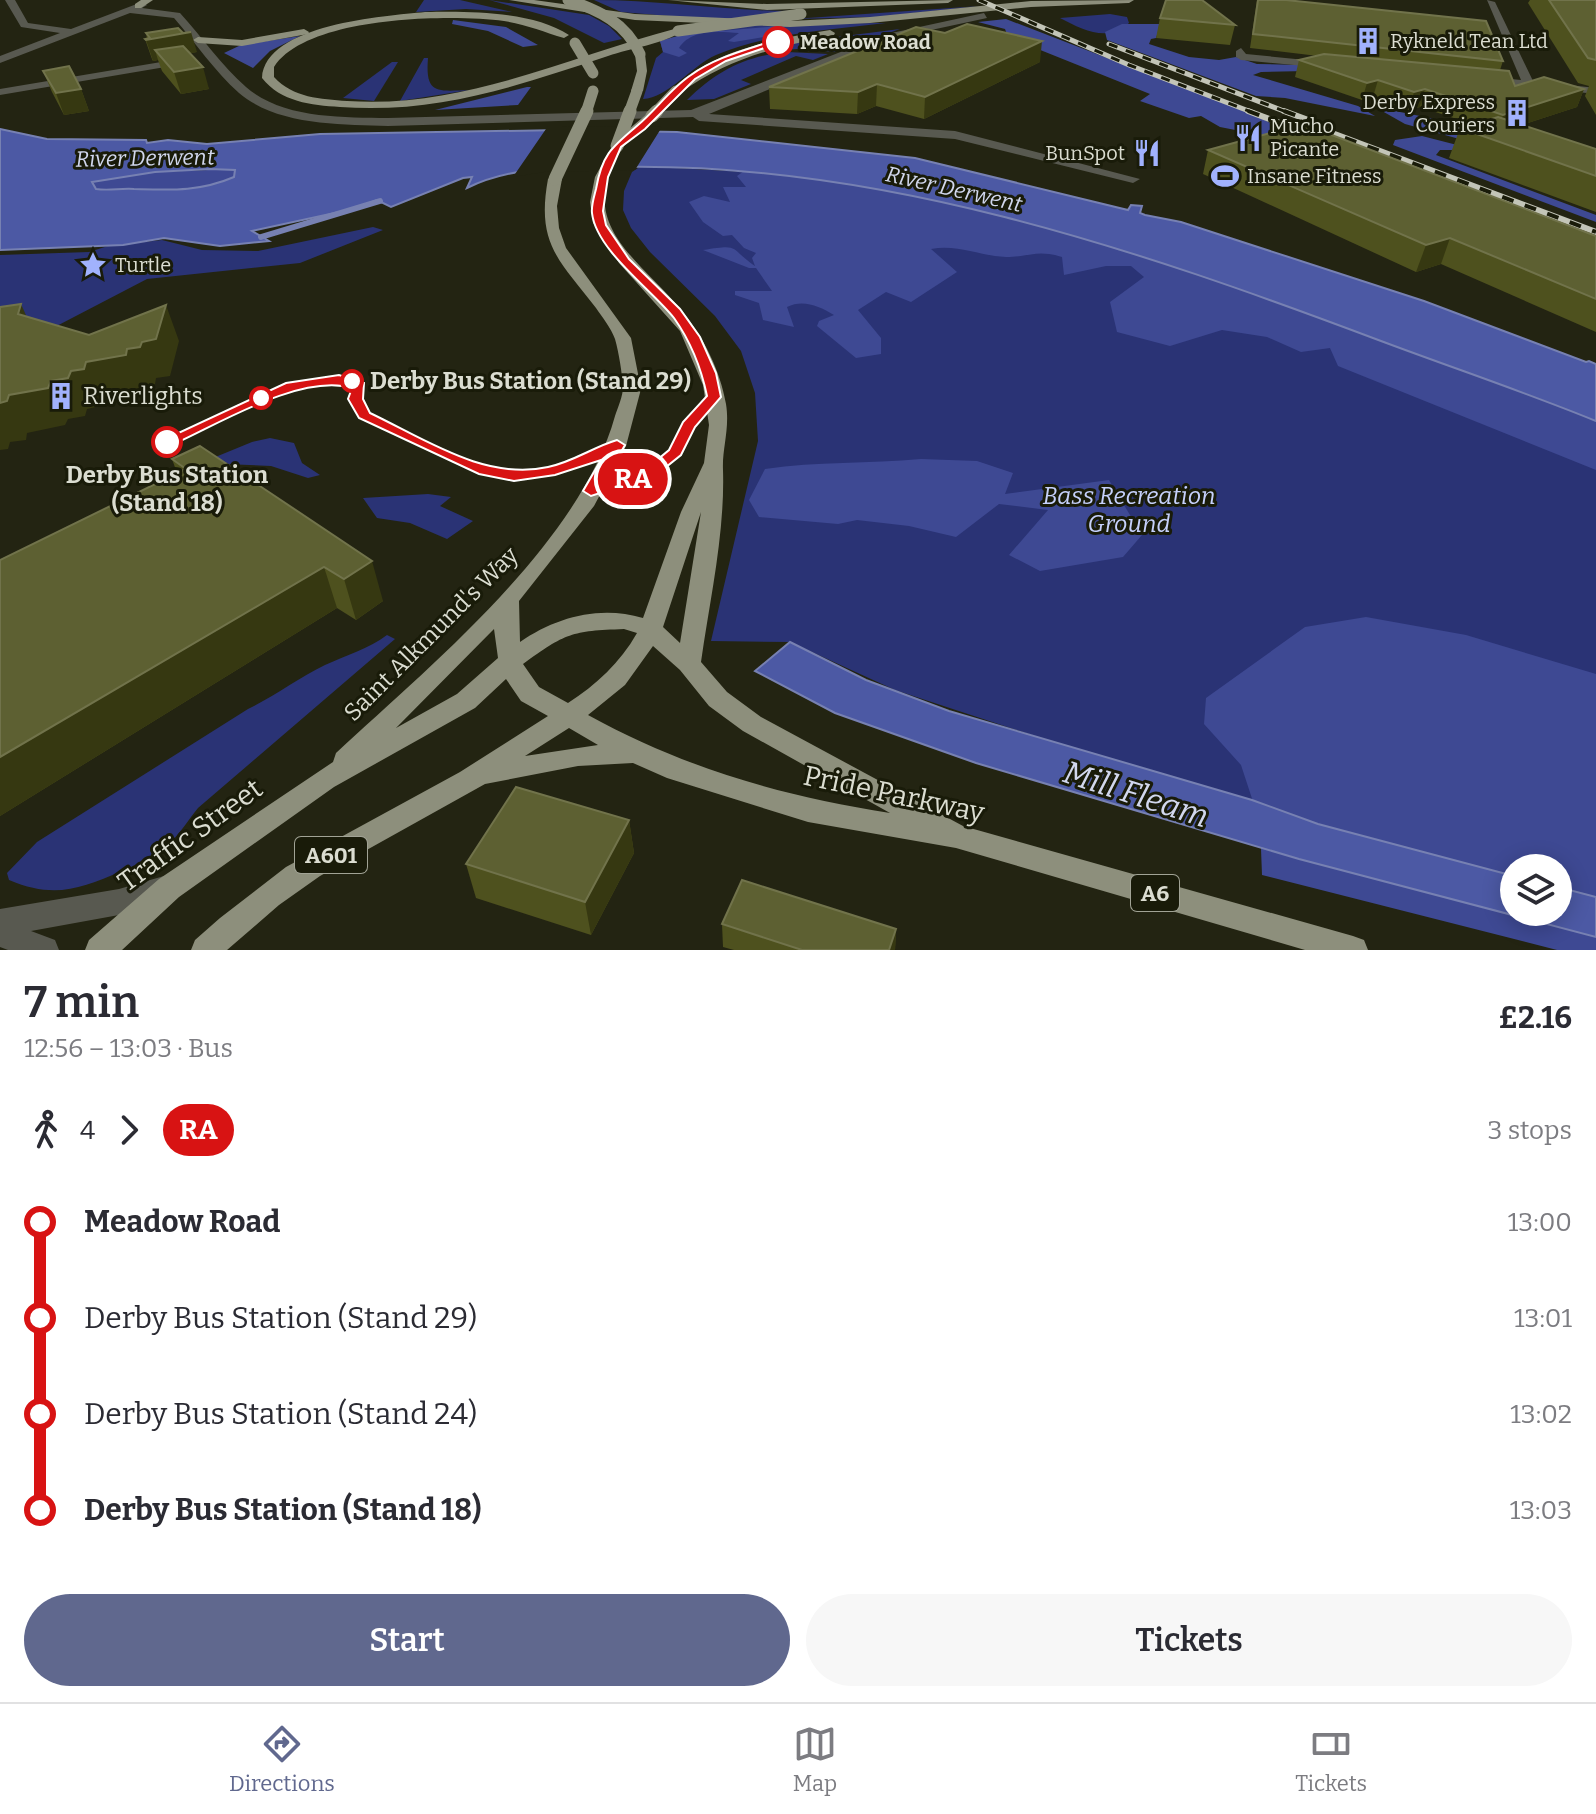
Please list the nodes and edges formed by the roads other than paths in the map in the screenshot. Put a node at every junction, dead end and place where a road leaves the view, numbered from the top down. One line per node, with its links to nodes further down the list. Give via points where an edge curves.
1 (10, 0): 17 (street, via 25,25)
2 (158, 0): 11 (street)
3 (514, 0): 9 (main road, via 635,17 778,24)
4 (568, 0): 32 (main road, A601, bridge, via 618,23 633,37 640,54 642,71)
5 (673, 0): 6 (main road, via 767,7)
6 (948, 0)
7 (960, 0): 16 (main road, bridge, via 678,31 501,90 449,101 369,106 300,98 277,88 267,74 269,63 286,49)
8 (1129, 0): 9 (main road)
9 (1112, 1): 13 (main road)
10 (1490, 2): 26 (street)
11 (139, 5): 14 (street); 15 (street)
12 (502, 6): 18 (main road, A601, via 543,20)
13 (984, 16): 29 (street, via 891,36); 32 (main road, bridge, via 843,31 754,48 706,68)
14 (178, 17): 15 (street); 19 (street)
15 (95, 23): 17 (street)
16 (353, 23): 18 (main road, via 417,14 473,14 517,18); 20 (main road)
17 (72, 32): 23 (street)
18 (564, 35): 35 (main road, Saint Alkmund's Way / A601, bridge, via 593,73 593,91 555,179 549,224 572,271 620,334 633,366 631,395 617,445 573,523)
19 (198, 40): 20 (main road); 22 (street)
20 (242, 43): 22 (main road)
21 (1241, 51): 24 (street, via 1241,57)
22 (213, 58): 28 (street); 30 (street, via 248,95 290,113 375,122)
23 (0, 60)
24 (1343, 67)
25 (1479, 79): 26 (street)
26 (1529, 84): 27 (street)
27 (1596, 91)
28 (0, 92)
29 (717, 107): 30 (street); 31 (street)
30 (667, 116): 31 (street)
31 (761, 119): 33 (street, via 955,135)
32 (617, 146): 34 (main road, A601, via 603,177 597,211 601,225 625,262 685,324 709,373 716,424)
33 (1133, 179)
34 (714, 463): 36 (main road, A601, via 691,511); 38 (main road, via 713,504)
35 (508, 602): 37 (main road, Pride Parkway / A6); 41 (main road, Saint Alkmund's Way / A601)
36 (650, 629): 37 (main road, via 625,621 575,623 548,634); 38 (main road); 39 (main road, A601, via 610,685)
37 (510, 661): 39 (main road, Pride Parkway / A6, via 530,694); 41 (main road, via 466,701)
38 (689, 664): 43 (main road, A6, via 718,699 752,724)
39 (567, 716): 40 (main road, Pride Parkway / A6); 42 (main road, A601)
40 (635, 753): 42 (main road, via 515,766); 43 (main road, Pride Parkway / A6, via 808,811)
41 (325, 779): 44 (main road, Traffic Street / A601)
42 (470, 780): 49 (main road, A601, via 308,868)
43 (956, 836): 50 (main road, Pride Parkway / A6)
44 (169, 888): 45 (street); 48 (main road, Traffic Street / A601)
45 (0, 923)
46 (0, 933): 47 (street)
47 (44, 950)
48 (100, 950)
49 (206, 950)
50 (1353, 950)

